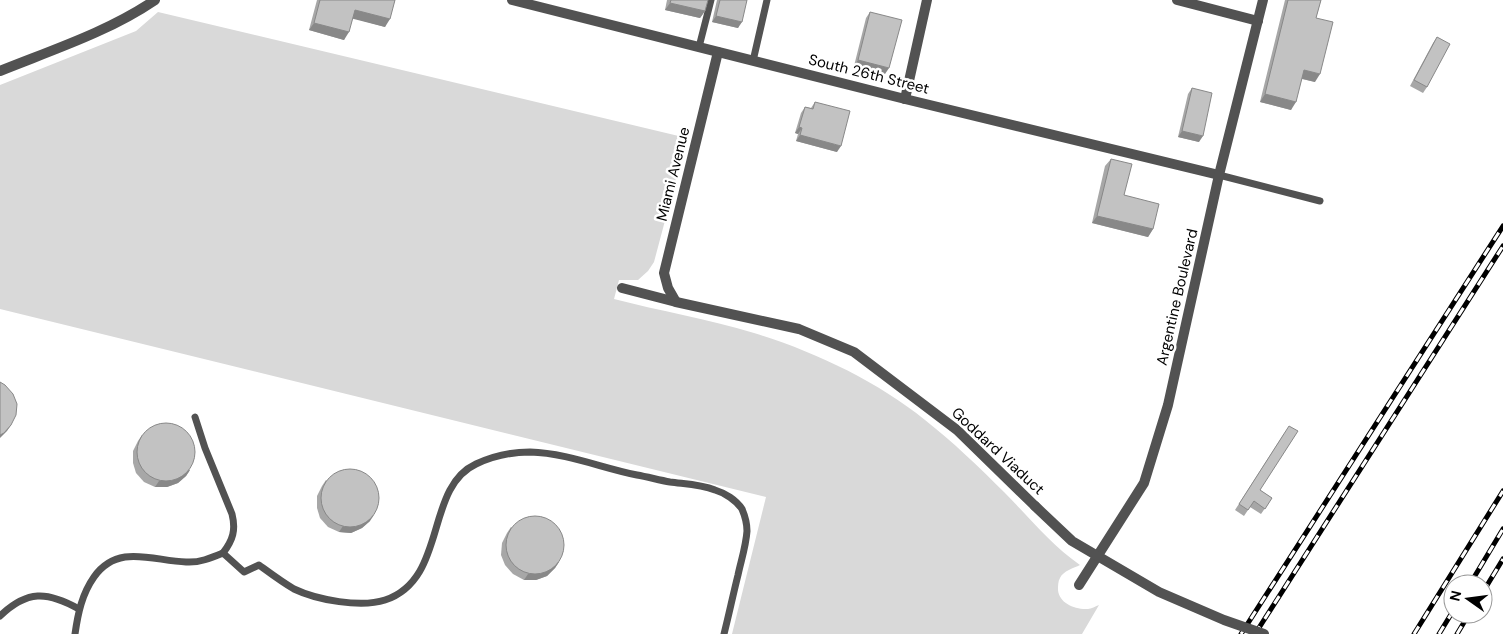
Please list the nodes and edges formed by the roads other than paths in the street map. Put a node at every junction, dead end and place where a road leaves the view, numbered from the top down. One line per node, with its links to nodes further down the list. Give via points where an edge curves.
1 (155, 0): 12 (street, via 102,29)
2 (512, 0): 9 (street, South 26th Street)
3 (711, 0): 9 (lane)
4 (767, 0): 11 (lane)
5 (927, 0): 13 (street)
6 (1177, 0): 8 (street)
7 (1263, 0): 8 (street, Argentine Boulevard)
8 (1258, 21): 14 (street, Argentine Boulevard)
9 (700, 47): 10 (street, South 26th Street)
10 (718, 52): 11 (street, South 26th Street); 17 (street, Miami Avenue, via 664,273)
11 (753, 61): 13 (street, South 26th Street)
12 (0, 71)
13 (905, 99): 14 (street, South 26th Street)
14 (1220, 175): 15 (lane); 20 (street, Argentine Boulevard, via 1168,405 1144,483)
15 (1320, 201)
16 (622, 288): 17 (street, Goddard Viaduct)
17 (676, 302): 25 (street, Goddard Viaduct, bridge, via 799,329 854,352 958,430 1072,541 1159,592)
18 (195, 417): 19 (lane, via 235,525)
19 (223, 553): 21 (lane, via 210,559 186,562 134,556 119,558 98,572); 24 (lane, via 244,572 259,566 307,594 371,604 388,599 406,589 419,574 447,496 458,477 473,465 492,457 532,452 555,455 701,486 735,501 746,519 746,541)
20 (1079, 584)
21 (79, 609): 22 (lane, via 50,596 36,596 17,602); 23 (lane)
22 (0, 616)
23 (75, 634)
24 (724, 634)
25 (1264, 634)

